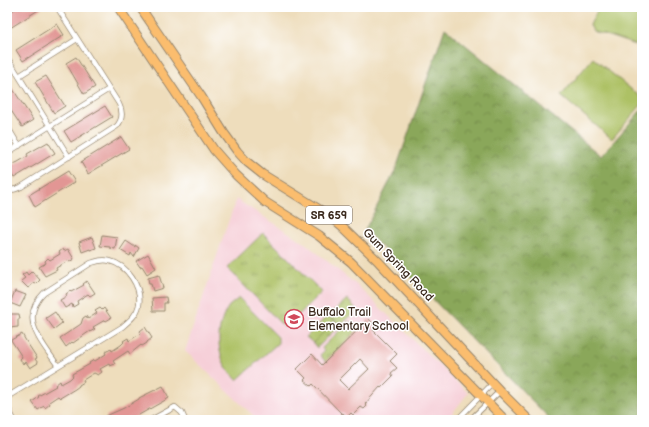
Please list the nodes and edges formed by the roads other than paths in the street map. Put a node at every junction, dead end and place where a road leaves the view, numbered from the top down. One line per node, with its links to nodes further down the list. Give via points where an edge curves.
1 (57, 7): 4 (street)
2 (118, 7): 17 (main road, SR 659, via 214,150 236,175 265,202 319,236 351,262)
3 (140, 7): 15 (main road, Gum Spring Road / SR 659, via 237,152 262,174 342,226)
4 (77, 39): 6 (street); 7 (street)
5 (7, 57): 6 (street)
6 (19, 76): 9 (street)
7 (109, 89): 9 (street); 12 (street, via 121,108 120,123)
8 (7, 126): 10 (street)
9 (50, 127): 10 (street); 12 (street)
10 (19, 146): 11 (street)
11 (7, 153)
12 (69, 156): 13 (street, via 16,190)
13 (7, 191)
14 (58, 366): 14 (street, via 122,327 135,314 139,305 139,295 124,268 110,261 91,263 39,298 32,316 34,327); 18 (street)
15 (493, 383): 16 (main road, Gum Spring Road / SR 659); 17 (street)
16 (500, 391): 19 (street); 27 (main road, Gum Spring Road / SR 659)
17 (481, 396): 19 (main road, SR 659); 24 (street)
18 (7, 397)
19 (488, 402): 25 (street); 26 (main road, SR 659)
20 (7, 406): 21 (street)
21 (14, 420)
22 (150, 420): 23 (street, via 175,407)
23 (185, 420)
24 (457, 420)
25 (470, 420)
26 (505, 420)
27 (529, 420)

